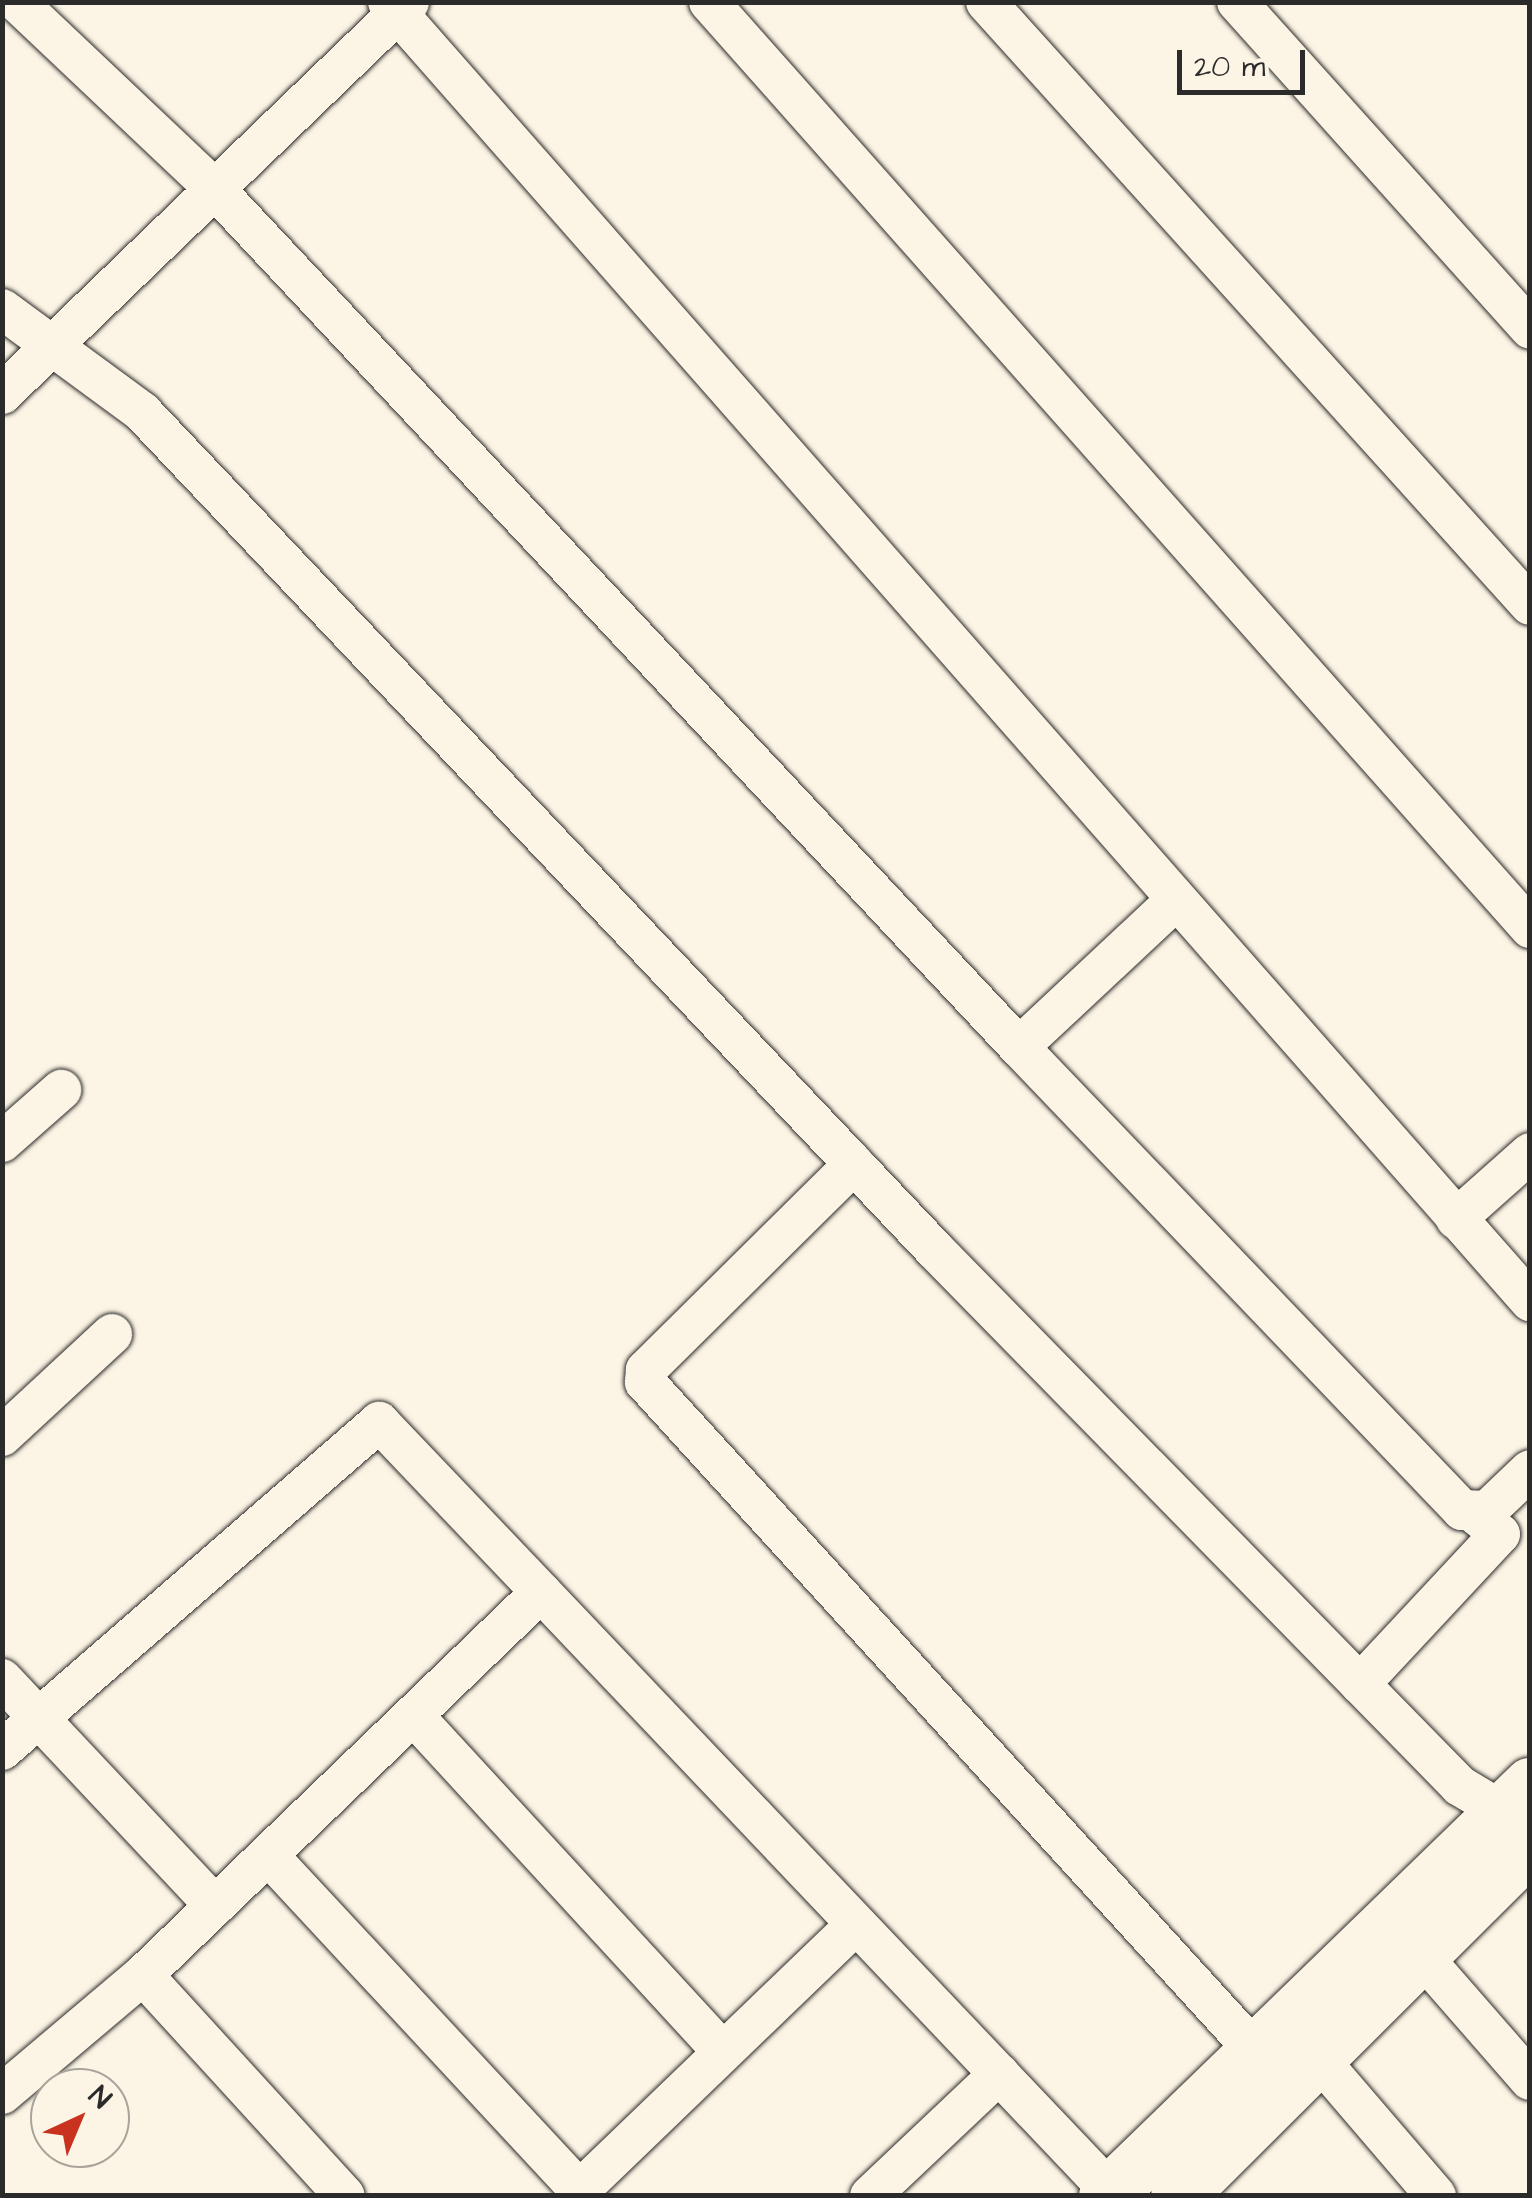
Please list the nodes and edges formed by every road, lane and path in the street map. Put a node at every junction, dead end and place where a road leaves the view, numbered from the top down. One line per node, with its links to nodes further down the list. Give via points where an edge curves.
1 (16, 2): 6 (street)
2 (709, 2): 13 (street)
3 (986, 2): 11 (street)
4 (1237, 2): 8 (street)
5 (398, 6): 6 (street); 12 (street)
6 (214, 188): 9 (street); 14 (street)
7 (2, 309): 9 (street)
8 (1530, 329)
9 (48, 350): 10 (street); 18 (street, via 142,412)
10 (2, 394)
11 (1530, 605)
12 (1174, 902): 14 (street); 19 (street)
13 (1530, 928)
14 (1019, 1048): 24 (street, via 1462,1510)
15 (61, 1090): 16 (street)
16 (2, 1142)
17 (1530, 1153): 19 (street)
18 (854, 1164): 27 (street); 38 (street, via 646,1370 645,1382)
19 (1456, 1218): 20 (street)
20 (1530, 1301)
21 (112, 1334): 22 (street)
22 (2, 1436)
23 (1530, 1470): 24 (street)
24 (1475, 1514): 27 (street, via 1500,1534)
25 (541, 1592): 28 (street); 29 (street, via 379,1422); 34 (street)
26 (2, 1679): 29 (street)
27 (1360, 1684): 31 (street, via 1460,1786)
28 (413, 1715): 32 (street); 37 (street)
29 (40, 1719): 30 (street); 33 (street)
30 (2, 1750)
31 (1523, 1817): 35 (street); 38 (street)
32 (268, 1855): 33 (street); 44 (street)
33 (215, 1906): 36 (street)
34 (856, 1924): 37 (street); 40 (street)
35 (1420, 1954): 39 (street); 41 (street)
36 (143, 1975): 42 (street); 46 (street)
37 (723, 2052): 44 (street)
38 (1256, 2052): 43 (street)
39 (1317, 2057): 43 (street); 48 (street)
40 (999, 2074): 45 (street); 47 (street)
41 (1530, 2080)
42 (2, 2094)
43 (1191, 2176): 45 (street)
44 (582, 2193)
45 (1108, 2193)
46 (346, 2196)
47 (870, 2196)
48 (1436, 2196)

